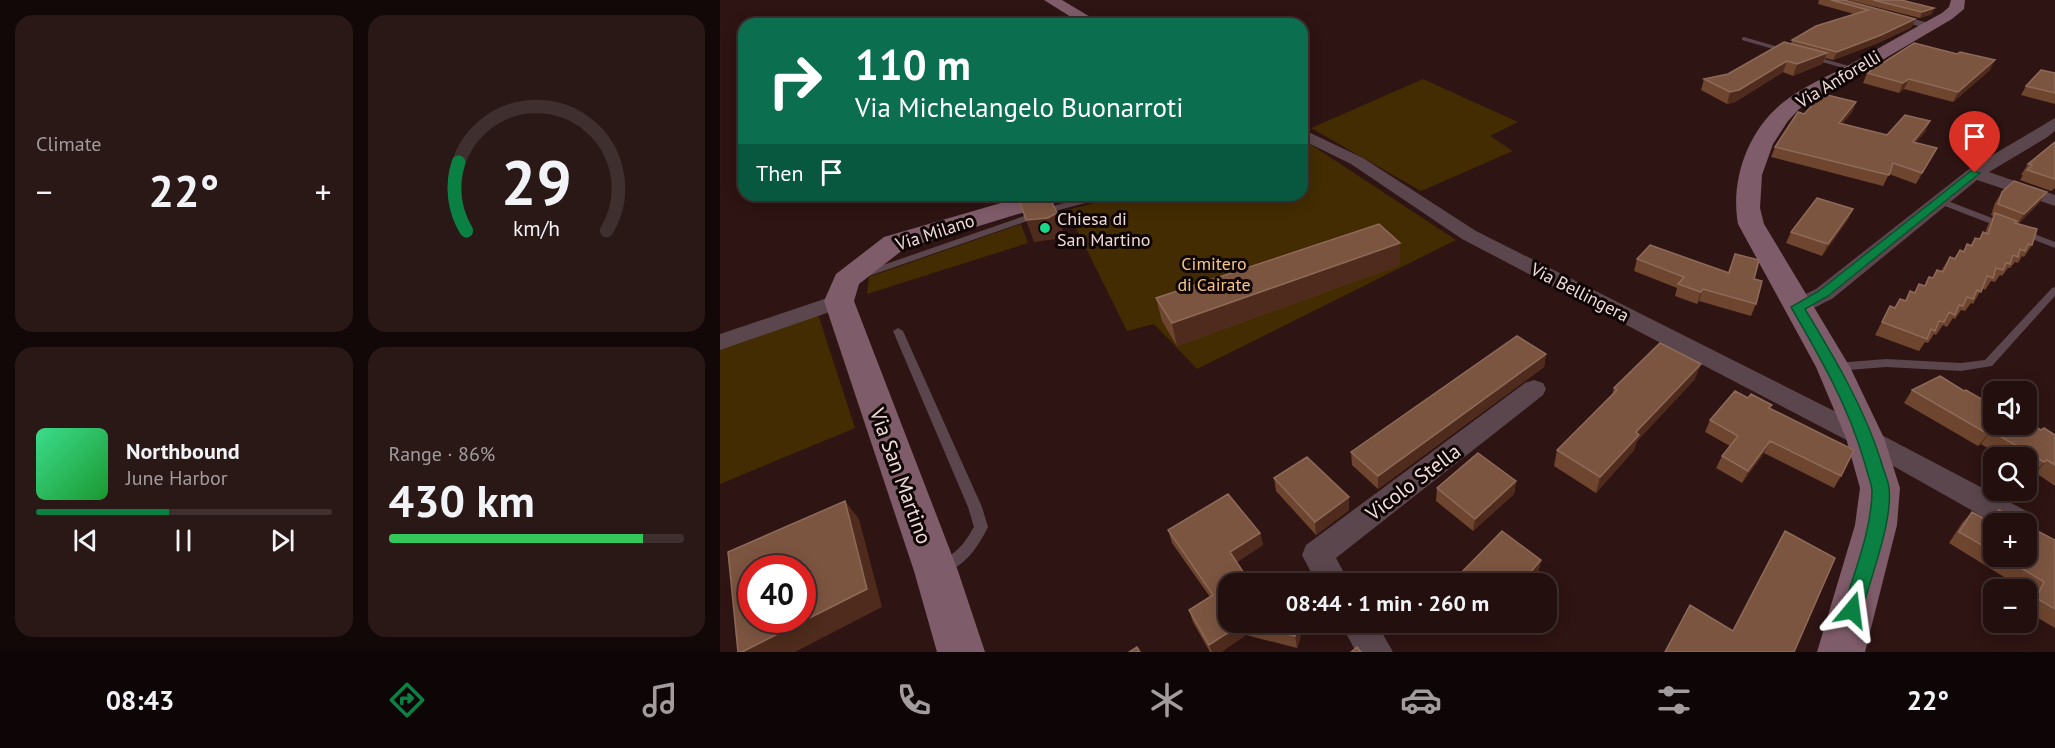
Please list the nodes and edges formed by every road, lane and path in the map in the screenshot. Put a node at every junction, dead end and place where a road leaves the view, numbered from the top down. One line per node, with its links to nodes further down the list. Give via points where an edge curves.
1 (1051, 0): 4 (street)
2 (1828, 0): 5 (street)
3 (1958, 0): 5 (street, Via Anforelli, via 1956,9)
4 (1083, 18)
5 (1929, 26): 7 (street, Via Anforelli)
6 (1744, 39): 7 (lane)
7 (1854, 69): 18 (street, Via Anforelli, via 1792,105 1777,119 1752,165 1748,181 1747,211 1751,224)
8 (2050, 132): 10 (street)
9 (1308, 138): 23 (street, Via Bellingera, via 1357,161 1469,235)
10 (1975, 173): 13 (street); 14 (street)
11 (1035, 201): 16 (street, Via Milano, via 894,243)
12 (1082, 201): 16 (lane)
13 (1940, 201): 15 (lane); 18 (street, via 1824,294)
14 (2055, 201)
15 (2055, 245)
16 (842, 290): 20 (street); 25 (street, Via San Martino)
17 (2055, 290): 21 (lane, via 1988,363 1961,367 1886,363)
18 (1797, 307): 21 (street, Via Anforelli)
19 (898, 331): 25 (lane, via 981,527 970,548 956,562)
20 (720, 342)
21 (1833, 367): 23 (street, Via Anforelli)
22 (1534, 389): 26 (street, Vicolo Stella, via 1317,555)
23 (1865, 438): 24 (street, Via Bellingera); 30 (street, Via Anforelli, via 1880,488 1876,525)
24 (2004, 513)
25 (936, 571): 28 (street, Via San Martino)
26 (1328, 573)
27 (1363, 633): 29 (street)
28 (961, 652)
29 (1376, 652)
30 (1841, 652)

